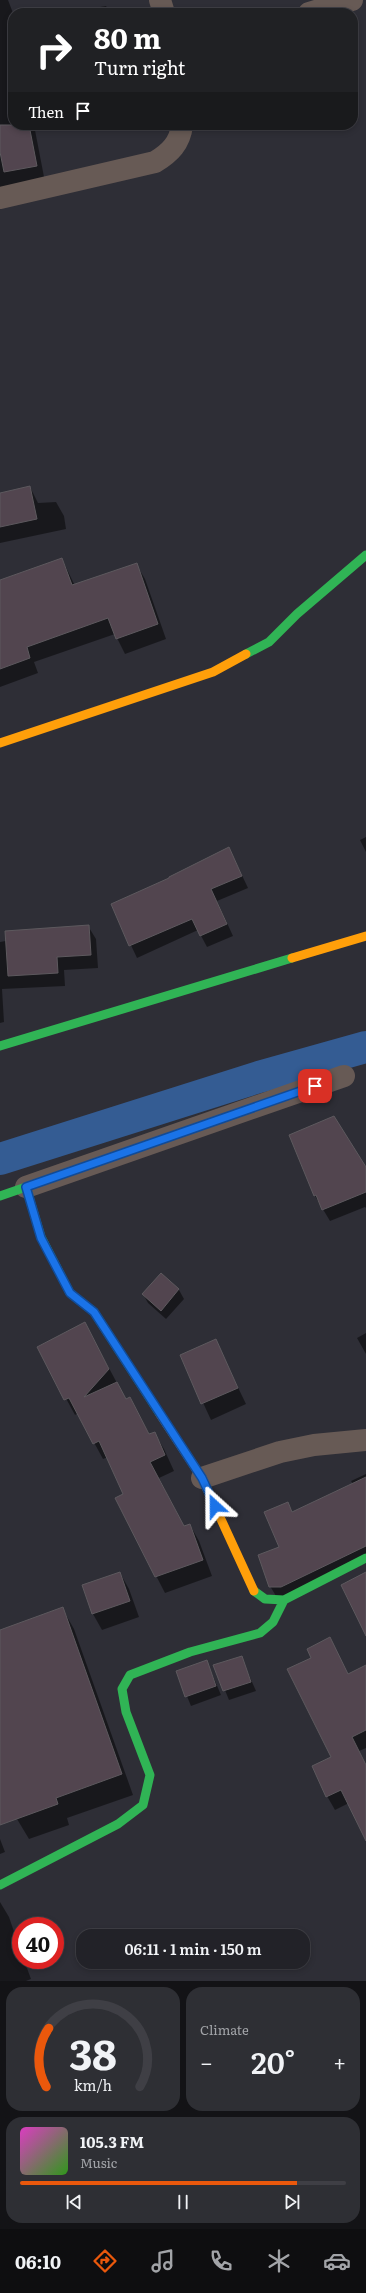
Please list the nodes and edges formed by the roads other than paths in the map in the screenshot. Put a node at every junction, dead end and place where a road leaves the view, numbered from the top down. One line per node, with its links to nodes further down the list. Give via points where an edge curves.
1 (352, 0): 2 (street)
2 (326, 8)
3 (181, 130): 4 (street, via 177,143 167,155 155,162)
4 (0, 198)
5 (366, 555): 6 (street, via 297,614 269,642 214,672)
6 (0, 743)
7 (366, 936): 8 (street)
8 (0, 1046)
9 (344, 1076): 10 (street)
10 (26, 1187): 11 (street); 13 (street, via 41,1238 70,1293 94,1312)
11 (0, 1196)
12 (366, 1440): 13 (street, via 314,1445 280,1452)
13 (202, 1478): 15 (street, via 252,1590 265,1598)
14 (366, 1558): 15 (street)
15 (284, 1600): 16 (street, via 273,1622 260,1633 190,1652 130,1675 122,1689 126,1712 150,1775 143,1804 118,1824)
16 (0, 1885)

